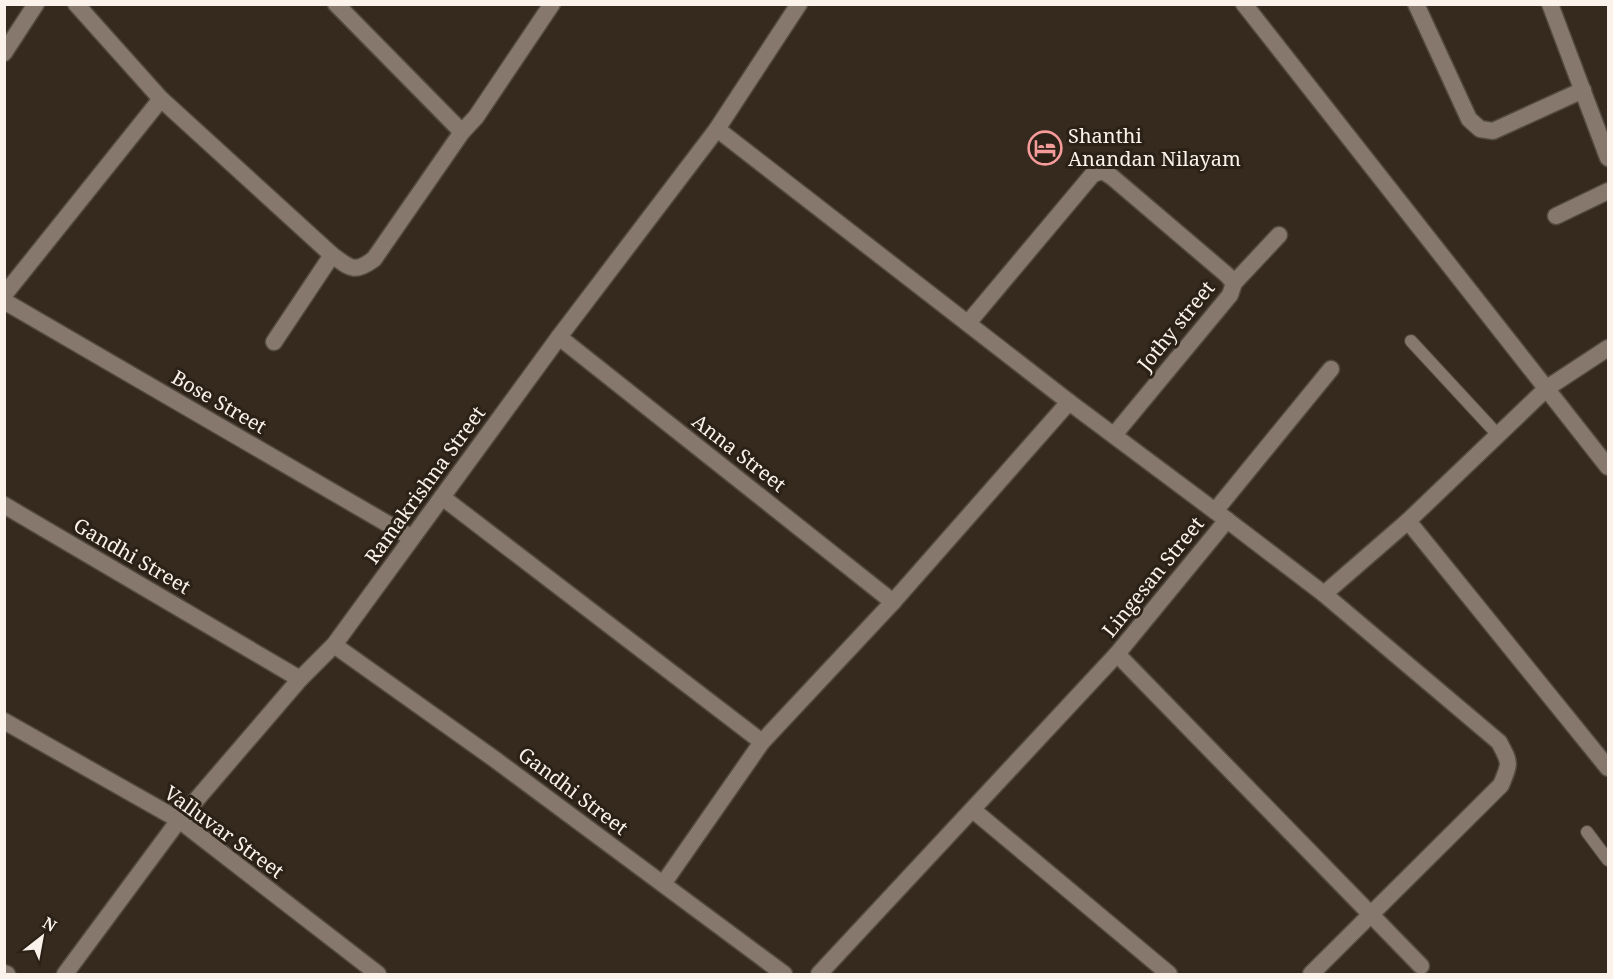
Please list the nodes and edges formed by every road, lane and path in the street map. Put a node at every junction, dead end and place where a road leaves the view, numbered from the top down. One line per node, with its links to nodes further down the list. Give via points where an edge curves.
1 (36, 4): 9 (street)
2 (76, 4): 11 (street)
3 (336, 4): 13 (street)
4 (1244, 4): 28 (street)
5 (1416, 4): 10 (street, via 1470,119 1480,129 1493,131)
6 (1550, 4): 10 (street)
7 (794, 6): 12 (street, Ramakrishna Street)
8 (544, 8): 13 (street, via 476,117)
9 (4, 53)
10 (1582, 90): 14 (street)
11 (161, 99): 18 (street); 20 (street)
12 (717, 129): 22 (street); 23 (street, Ramakrishna Street)
13 (462, 132): 18 (street, via 374,260 362,268 349,267)
14 (1608, 158)
15 (1608, 190): 16 (street)
16 (1556, 216)
17 (1279, 235): 19 (street)
18 (332, 255): 25 (street)
19 (1234, 283): 22 (street, Jothy street, via 1103,171 1093,174); 30 (street, Jothy street, via 1230,295)
20 (4, 295)
21 (4, 301): 37 (street, Bose Street)
22 (968, 323): 29 (street)
23 (559, 337): 33 (street, Ramakrishna Street); 39 (street, Anna Street)
24 (1411, 341): 31 (lane)
25 (274, 342)
26 (1608, 348): 28 (street)
27 (1331, 369): 35 (street)
28 (1547, 388): 31 (street); 32 (street)
29 (1069, 402): 30 (street); 39 (street)
30 (1114, 435): 35 (street)
31 (1498, 435): 36 (street)
32 (1608, 467)
33 (442, 497): 37 (street, Ramakrishna Street); 44 (street)
34 (4, 506): 42 (street, Gandhi Street)
35 (1221, 515): 38 (street, Lingesan Street); 41 (street, Lingesan Street)
36 (1408, 521): 38 (street); 45 (street)
37 (412, 538): 40 (street, Ramakrishna Street)
38 (1324, 594): 51 (street, Lingesan Street, via 1499,742 1509,762 1501,785)
39 (893, 602): 44 (street)
40 (334, 645): 42 (street, Ramakrishna Street); 50 (street, Gandhi Street)
41 (1117, 654): 46 (street, Lingesan Street); 51 (street)
42 (300, 679): 47 (street, Ramakrishna Street)
43 (4, 721): 47 (street, Valluvar Street)
44 (762, 742): 50 (street)
45 (1608, 768)
46 (973, 810): 56 (street, Lingesan Street); 57 (street)
47 (179, 820): 53 (street, Ramakrishna Street); 54 (street, Valluvar Street)
48 (1587, 832): 49 (lane)
49 (1608, 860)
50 (663, 884): 55 (street, Gandhi Street)
51 (1372, 915): 52 (street); 58 (street, Lingesan Street)
52 (1421, 966)
53 (65, 975)
54 (378, 975)
55 (784, 975)
56 (819, 975)
57 (1169, 975)
58 (1311, 975)

